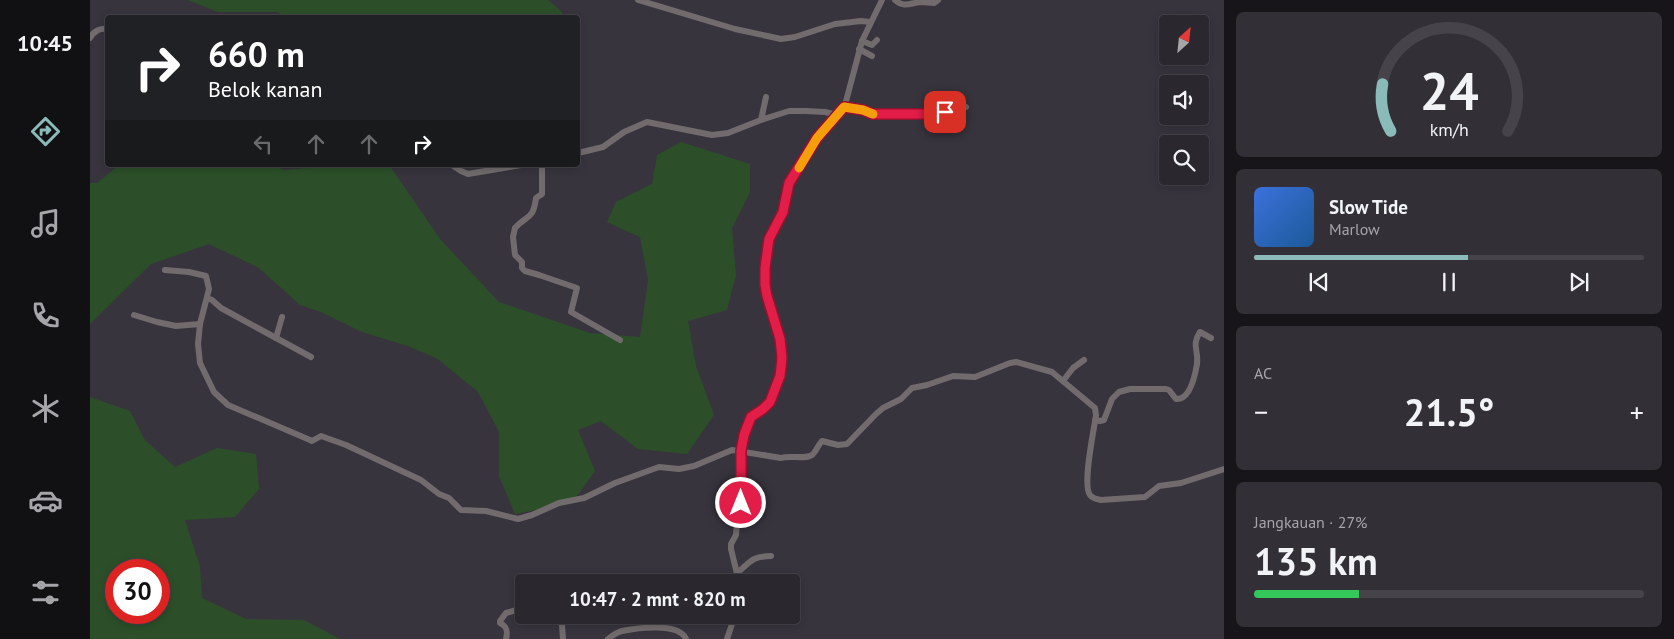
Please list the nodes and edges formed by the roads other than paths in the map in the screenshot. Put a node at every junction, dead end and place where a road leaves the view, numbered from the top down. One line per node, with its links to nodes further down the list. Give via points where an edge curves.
1 (638, 0): 5 (street, via 781,39 796,38 835,24)
2 (882, 0): 5 (street)
3 (895, 0): 4 (street, via 904,5)
4 (938, 0)
5 (870, 22): 9 (street)
6 (105, 28): 7 (street, via 96,31)
7 (90, 38)
8 (877, 40): 9 (street, via 872,45)
9 (862, 41): 10 (street)
10 (859, 49): 11 (street); 13 (street)
11 (872, 56)
12 (766, 97): 16 (street)
13 (844, 107): 14 (street, via 890,115 935,114); 15 (street)
14 (966, 107)
15 (837, 115): 16 (street, via 788,111); 33 (street, via 817,138 789,183 783,212 769,239 765,285 780,339 780,376 770,402 751,417)
16 (761, 120): 17 (street, via 728,133 712,135 647,122 624,132 603,147)
17 (580, 153)
18 (455, 167): 19 (street, via 468,174)
19 (508, 167)
20 (542, 167): 28 (street, via 542,194 536,198 530,217 514,230 515,255 525,271 578,288 571,312)
21 (164, 270): 22 (street, via 206,276 209,290)
22 (206, 298): 25 (street); 26 (street)
23 (134, 315): 25 (street, via 176,326)
24 (282, 317): 26 (street)
25 (200, 324): 33 (street, via 200,363 214,392 225,403 312,441 322,436 346,445 421,480 465,511 486,510 512,518 525,518 659,467 679,469 732,450)
26 (276, 338): 29 (street)
27 (1211, 338): 32 (street, via 1200,332 1195,341 1197,364 1183,398 1174,398 1166,389 1124,390 1112,399 1104,420)
28 (620, 340)
29 (311, 357)
30 (1084, 360): 31 (street)
31 (1062, 381): 32 (street, via 1095,408); 33 (street, via 1049,371 1010,363 975,377 953,376 912,388 876,414 847,444 822,441 808,457 781,458)
32 (1095, 420): 34 (street, via 1088,490 1095,499 1145,497 1160,486)
33 (741, 451): 36 (street, via 742,500 731,549)
34 (1224, 469)
35 (771, 556): 36 (street, via 750,560)
36 (737, 573)
37 (515, 610): 40 (street, via 506,613 499,622 506,628)
38 (561, 624): 41 (street)
39 (732, 624): 44 (street)
40 (506, 639)
41 (562, 639)
42 (608, 639): 43 (street, via 622,631 659,627 679,632)
43 (686, 639)
44 (727, 639)

